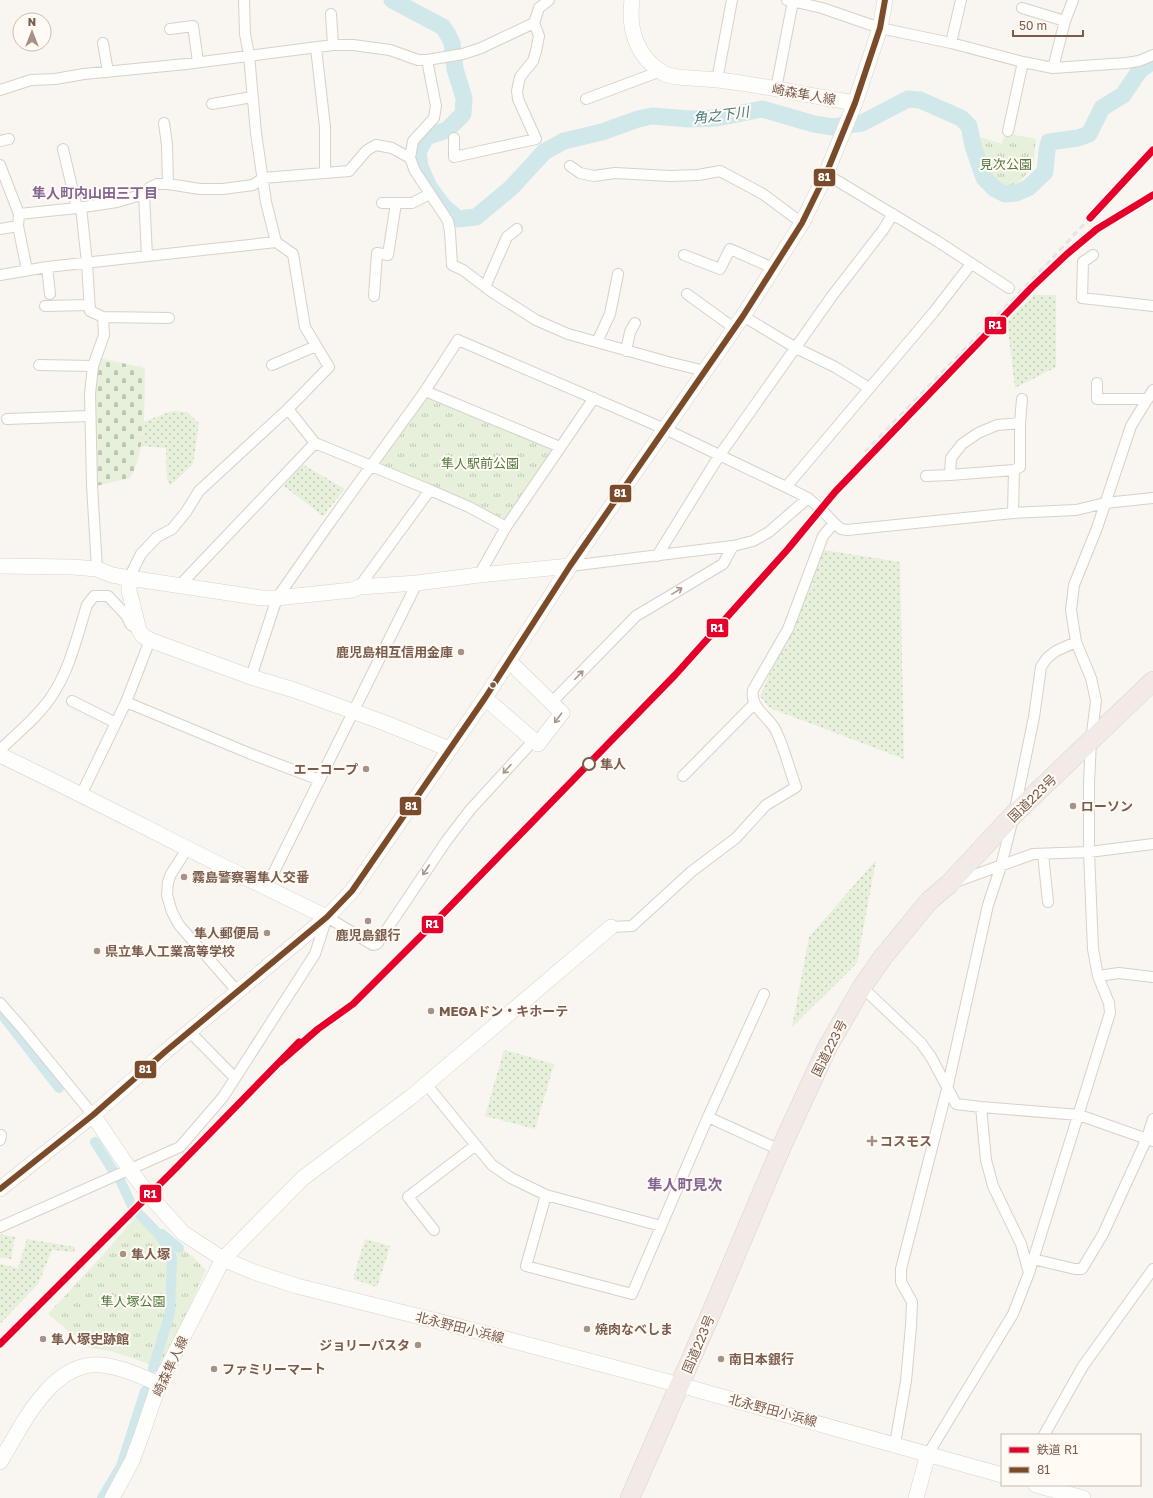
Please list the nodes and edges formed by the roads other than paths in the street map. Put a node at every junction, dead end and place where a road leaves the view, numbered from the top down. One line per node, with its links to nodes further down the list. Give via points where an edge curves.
1 (244, 0): 19 (street, via 245,34)
2 (549, 0): 12 (street, via 539,8)
3 (632, 0): 25 (main road, 崎森隼人線, via 631,27 636,44 644,56)
4 (732, 0): 27 (street)
5 (885, 0): 13 (main road)
6 (961, 0): 16 (street)
7 (1073, 0): 11 (street)
8 (790, 1): 13 (street, via 822,8); 28 (street)
9 (1022, 8): 11 (street)
10 (331, 14): 17 (street)
11 (1065, 21): 24 (street)
12 (534, 24): 21 (street, via 481,48); 36 (street, via 539,36 536,51 533,61 520,77 517,91 536,140 454,157)
13 (880, 28): 16 (street); 32 (main road)
14 (170, 29): 22 (street, via 193,26)
15 (103, 43): 26 (street)
16 (951, 43): 23 (street)
17 (333, 45): 18 (street); 21 (street, via 382,49 418,60)
18 (316, 48): 19 (street); 41 (street, via 325,127)
19 (249, 55): 22 (street); 30 (street)
20 (1153, 55): 24 (street, via 1126,63)
21 (427, 60): 38 (street, via 436,106 434,118 413,142)
22 (198, 62): 26 (street)
23 (1023, 62): 24 (street); 35 (street)
24 (1053, 68)
25 (661, 71): 27 (main road, 崎森隼人線, via 664,74 682,77); 31 (street)
26 (108, 72): 29 (street, via 31,80)
27 (717, 80): 28 (main road, 崎森隼人線)
28 (776, 89): 32 (main road, 崎森隼人線)
29 (0, 90)
30 (252, 97): 33 (street); 43 (street)
31 (586, 99)
32 (855, 102): 42 (main road, 崎森隼人線)
33 (212, 104)
34 (164, 123): 45 (street, via 168,145)
35 (1008, 130)
36 (454, 138)
37 (63, 149): 50 (street)
38 (410, 158): 41 (street, via 392,148 376,145 367,150 349,171); 47 (street)
39 (0, 166): 44 (street)
40 (570, 166): 53 (street, via 580,173 594,176 615,173 677,176 720,171 763,194)
41 (326, 172): 43 (street)
42 (826, 174): 52 (street); 53 (main road, 崎森隼人線)
43 (263, 178): 45 (street, via 253,185 223,189 200,189); 57 (street)
44 (3, 181): 51 (street)
45 (168, 184): 46 (street, via 157,184)
46 (144, 194): 50 (street, via 117,202); 60 (street)
47 (430, 194): 49 (street, via 412,203); 68 (street, via 448,220 452,265)
48 (382, 203): 49 (street)
49 (396, 203): 72 (street, via 388,255 377,254)
50 (79, 208): 51 (street); 61 (street)
51 (19, 214): 54 (street)
52 (892, 214): 62 (street); 82 (street, via 883,230)
53 (802, 222): 64 (main road, 崎森隼人線)
54 (18, 226): 55 (street); 65 (street)
55 (0, 229)
56 (517, 229): 68 (street, via 507,237)
57 (276, 242): 60 (street); 81 (street, via 293,254 305,327)
58 (684, 255): 64 (street, via 720,269 730,248)
59 (1093, 255): 75 (street, via 1083,262 1082,298)
60 (147, 256): 61 (street)
61 (87, 263): 63 (street); 73 (street)
62 (971, 264): 69 (street); 89 (street)
63 (47, 267): 65 (street); 70 (street)
64 (773, 268): 78 (main road, 崎森隼人線)
65 (27, 270): 67 (street)
66 (618, 274): 80 (street, via 610,314)
67 (0, 275)
68 (485, 287): 80 (street, via 536,320 568,334)
69 (1009, 288)
70 (50, 294)
71 (687, 294): 78 (street)
72 (374, 296)
73 (89, 305): 74 (street); 76 (street, via 90,311)
74 (45, 306)
75 (1153, 306)
76 (103, 317): 77 (street); 86 (street, via 104,335)
77 (169, 318)
78 (738, 322): 82 (street); 87 (main road, 崎森隼人線)
79 (635, 323): 83 (street, via 630,332)
80 (597, 342): 83 (street)
81 (316, 346): 84 (street); 94 (street, via 329,367)
82 (796, 348): 89 (street, via 835,367); 101 (street)
83 (626, 351): 87 (street)
84 (272, 365)
85 (39, 366): 86 (street)
86 (93, 366): 95 (street)
87 (705, 371): 98 (main road, 崎森隼人線)
88 (1097, 383): 91 (street, via 1097,399)
89 (869, 388): 106 (street)
90 (425, 391): 92 (street, via 458,340); 100 (street); 102 (street)
91 (1150, 394): 110 (street, via 1131,426)
92 (594, 398): 98 (street); 100 (street)
93 (1022, 399): 97 (street)
94 (288, 409): 99 (street); 120 (street, via 199,491 172,529 141,554)
95 (89, 416): 96 (street); 118 (street)
96 (7, 419)
97 (1020, 422): 103 (street, via 1020,467); 104 (street, via 998,425 978,433 962,444 951,458)
98 (665, 429): 101 (street); 117 (main road, 崎森隼人線)
99 (315, 443): 102 (street); 122 (street)
100 (560, 448): 113 (street)
101 (719, 456): 106 (street); 115 (street)
102 (371, 466): 107 (street); 124 (street)
103 (1014, 470): 104 (street); 111 (street)
104 (950, 475): 105 (street)
105 (926, 476)
106 (786, 487): 108 (street)
107 (430, 490): 113 (street); 123 (street)
108 (808, 498): 112 (street); 114 (street, via 769,532 753,541)
109 (1153, 498): 110 (street)
110 (1106, 502): 111 (street, via 1076,510); 126 (street, via 1074,585 1071,610)
111 (1013, 513): 112 (street, via 847,530)
112 (834, 523): 134 (street, via 823,536 788,629 754,690)
113 (506, 527): 119 (street)
114 (733, 546): 115 (street); 133 (street, one-way to 114, via 636,616 723,564)
115 (657, 556): 117 (street)
116 (0, 566): 118 (main road)
117 (570, 566): 119 (main road); 127 (main road, 崎森隼人線)
118 (97, 569): 120 (main road)
119 (479, 575): 121 (main road)
120 (129, 578): 122 (main road); 125 (main road, via 129,590)
121 (417, 583): 123 (main road); 135 (street)
122 (180, 585): 124 (main road)
123 (359, 587): 124 (main road, via 352,590)
124 (277, 598): 128 (street)
125 (144, 635): 128 (main road); 132 (street); 140 (street, via 131,625 126,615 108,596 94,596 87,605 65,672 55,691 43,708)
126 (1076, 642): 138 (street, via 1091,678 1096,701); 145 (street, via 1056,651 1041,667 1034,717)
127 (509, 661): 130 (main road, 崎森隼人線); 133 (main road)
128 (250, 677): 135 (main road)
129 (1153, 681): 138 (highway, 国道223号)
130 (485, 698): 137 (main road); 139 (main road, 崎森隼人線)
131 (72, 701): 136 (street)
132 (126, 702): 136 (street); 143 (street)
133 (551, 702): 137 (main road, one-way to 137, via 562,713 538,744)
134 (754, 704): 142 (street); 155 (street, via 774,728 796,787 766,805 736,838 692,872 632,926)
135 (354, 712): 139 (main road); 143 (street)
136 (116, 723): 144 (street)
137 (534, 740): 154 (street, one-way to 154, via 446,840 377,944 373,945)
138 (1091, 741): 145 (highway, 国道223号); 148 (street)
139 (449, 749): 154 (main road, 崎森隼人線, via 352,891)
140 (0, 750)
141 (0, 755): 144 (main road)
142 (683, 776)
143 (320, 780): 152 (street)
144 (81, 795): 147 (main road)
145 (1014, 814): 150 (street); 151 (highway, 国道223号)
146 (1153, 844): 148 (street)
147 (187, 848): 152 (main road); 159 (street, via 168,882 167,895 172,912 179,925)
148 (1089, 852): 149 (street); 156 (street, via 1093,949)
149 (1043, 854): 150 (street, via 1033,854); 153 (street)
150 (1001, 866): 151 (street); 165 (street, via 988,905)
151 (948, 885): 158 (highway, 国道223号, via 929,901)
152 (266, 888): 154 (main road)
153 (1048, 902)
154 (326, 917): 159 (main road, 崎森隼人線); 163 (street, via 315,954)
155 (611, 927): 164 (main road, 崎森隼人線)
156 (1098, 976): 157 (street, via 1119,973); 168 (street, via 1109,1003 1110,1013)
157 (1153, 977)
158 (862, 986): 165 (street, via 921,1043); 173 (highway, 国道223号, via 827,1048)
159 (238, 992): 162 (main road, 崎森隼人線)
160 (764, 994): 169 (street)
161 (0, 1003): 167 (street)
162 (190, 1032): 163 (street); 167 (main road, 崎森隼人線)
163 (235, 1078): 174 (street, via 223,1097 180,1147)
164 (426, 1084): 172 (street); 180 (main road, 崎森隼人線, via 303,1178)
165 (947, 1089): 166 (street, via 956,1104); 187 (street, via 901,1268 901,1282 912,1302 906,1381)
166 (981, 1108): 168 (street); 183 (street, via 986,1160 993,1186 1021,1244)
167 (93, 1115): 174 (main road, 北永野田小浜線); 175 (main road)
168 (1079, 1115): 171 (street); 181 (street)
169 (708, 1117): 173 (street); 177 (street)
170 (1153, 1119): 171 (street)
171 (1150, 1139): 181 (street, via 1103,1234 1082,1269)
172 (476, 1145): 176 (street, via 492,1165 511,1178); 179 (street, via 408,1197)
173 (780, 1150): 185 (highway, 国道223号)
174 (130, 1170): 178 (street); 180 (main road, 北永野田小浜線, via 183,1233)
175 (1, 1187)
176 (546, 1195): 177 (street); 177 (street, via 526,1266 632,1294)
177 (661, 1226)
178 (0, 1227)
179 (434, 1230)
180 (223, 1259): 184 (main road, 崎森隼人線); 185 (main road, 北永野田小浜線, via 296,1286)
181 (1033, 1259): 183 (street)
182 (1153, 1269): 186 (street, via 1083,1366)
183 (1029, 1272): 188 (street, via 1013,1314)
184 (159, 1384): 189 (main road, via 123,1369 100,1365 84,1366 66,1374 50,1386 40,1398); 192 (main road, 崎森隼人線)
185 (680, 1384): 187 (main road, 北永野田小浜線); 193 (highway, 国道223号)
186 (1045, 1434)
187 (895, 1444): 188 (main road, 北永野田小浜線)
188 (928, 1454): 190 (main road, 北永野田小浜線); 194 (main road)
189 (0, 1462)
190 (1001, 1475)
191 (1040, 1486): 195 (main road)
192 (117, 1496)
193 (630, 1498)
194 (916, 1498)
195 (1083, 1498)

